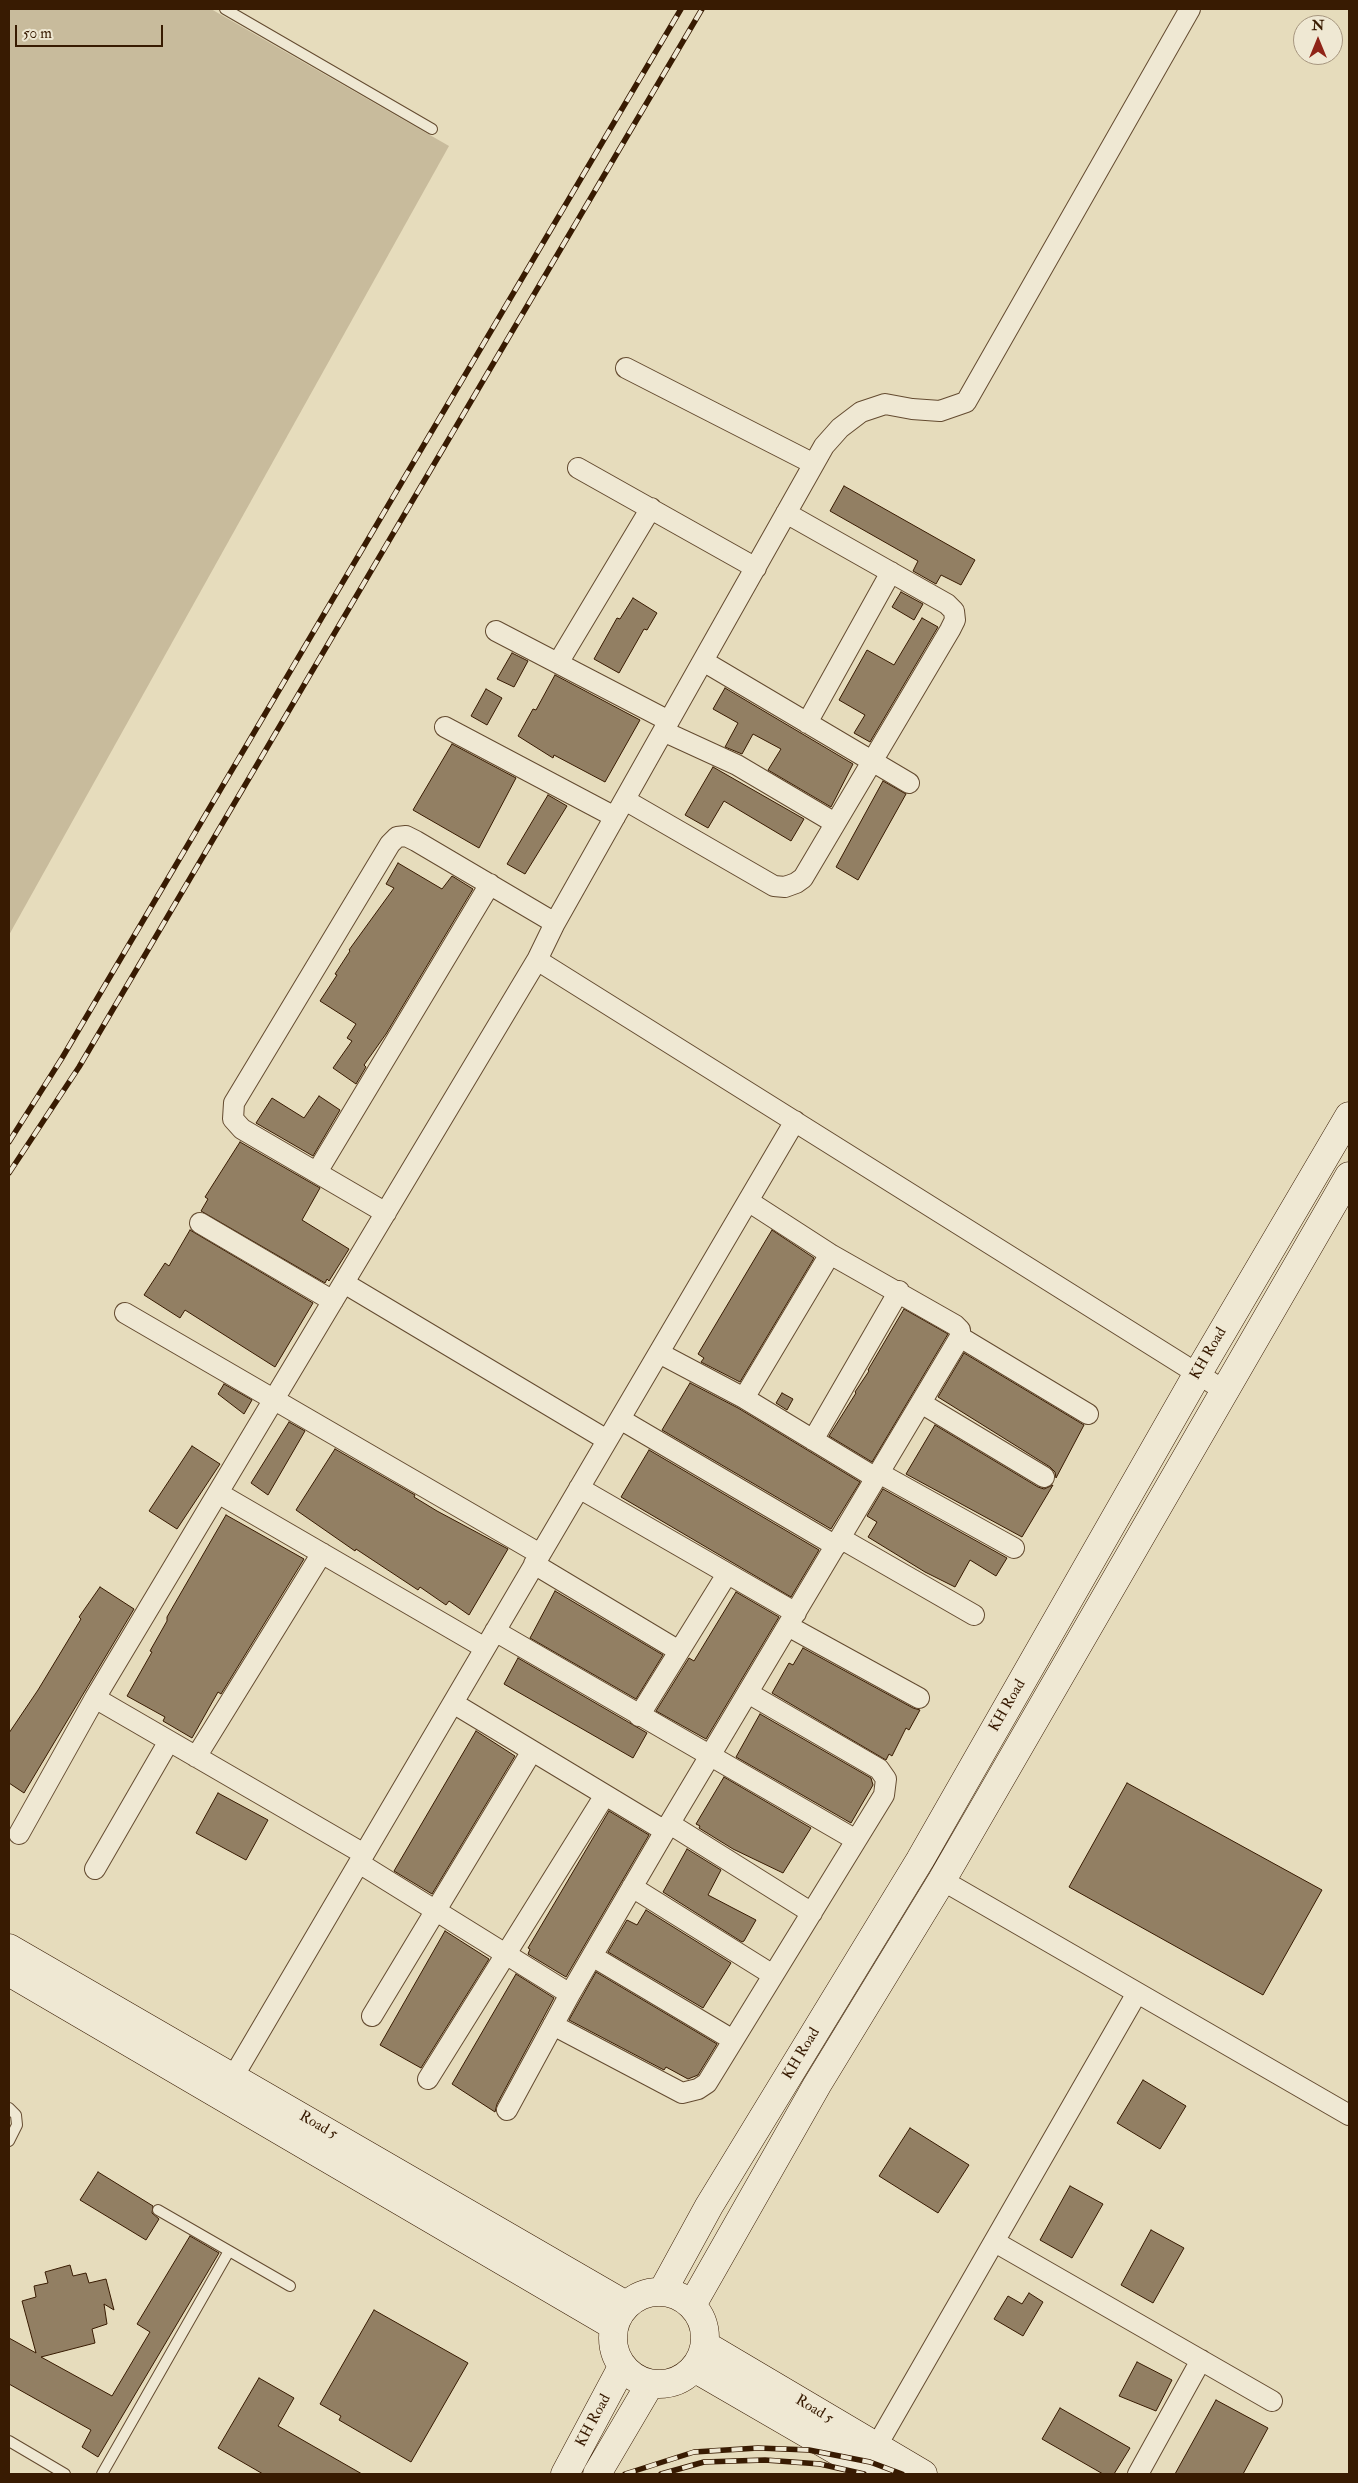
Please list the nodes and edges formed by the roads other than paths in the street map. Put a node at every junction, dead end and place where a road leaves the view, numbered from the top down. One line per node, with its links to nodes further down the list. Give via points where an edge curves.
1 (225, 9): 3 (lane)
2 (1190, 9): 5 (street, via 966,402 940,411 885,404 861,412 840,428)
3 (432, 129)
4 (626, 368): 5 (street)
5 (814, 464): 8 (street)
6 (578, 468): 7 (street)
7 (650, 508): 9 (street); 13 (street)
8 (786, 513): 9 (street); 10 (street)
9 (756, 568): 12 (street)
10 (891, 572): 14 (street); 17 (street, via 948,604 954,611 955,620)
11 (496, 631): 13 (street)
12 (703, 661): 14 (street); 15 (street)
13 (558, 663): 15 (street)
14 (807, 722): 17 (street)
15 (667, 726): 19 (street); 20 (street)
16 (445, 727): 19 (street)
17 (871, 763): 18 (street); 20 (street)
18 (909, 783)
19 (620, 808): 20 (street, via 774,886 785,887 803,878); 22 (street)
20 (835, 823)
21 (490, 884): 22 (street); 26 (street); 26 (street, via 406,836 390,844 254,1070 234,1104 233,1119 242,1128)
22 (555, 923): 23 (street)
23 (537, 960): 25 (street); 29 (street)
24 (1349, 1116): 38 (main road, KH Road)
25 (795, 1121): 28 (street); 38 (street)
26 (317, 1172): 29 (street)
27 (1349, 1176): 39 (main road, KH Road)
28 (748, 1201): 31 (street); 37 (street)
29 (386, 1212): 32 (street)
30 (200, 1223): 34 (street)
31 (830, 1254): 33 (street); 40 (street)
32 (344, 1283): 34 (street); 45 (street)
33 (899, 1291): 36 (street, via 955,1325 960,1330); 46 (street)
34 (333, 1301): 41 (street)
35 (125, 1313): 41 (street)
36 (960, 1337): 42 (street); 43 (street)
37 (659, 1353): 40 (street); 44 (street)
38 (1198, 1373): 39 (street); 100 (main road, KH Road, via 920,1860 710,2206)
39 (1226, 1391): 76 (main road, KH Road)
40 (744, 1398): 46 (street)
41 (274, 1399): 50 (street); 54 (street)
42 (921, 1403): 47 (street); 48 (street)
43 (1088, 1414)
44 (620, 1419): 45 (street); 51 (street)
45 (607, 1440): 49 (street)
46 (813, 1440): 47 (street)
47 (878, 1475): 51 (street); 52 (street)
48 (1044, 1477)
49 (579, 1488): 54 (street); 55 (street)
50 (218, 1493): 53 (street); 62 (street)
51 (838, 1542): 56 (street); 57 (street)
52 (1014, 1548)
53 (322, 1553): 59 (street); 68 (street)
54 (537, 1559): 58 (street); 60 (street)
55 (727, 1574): 57 (street); 60 (street)
56 (974, 1615)
57 (792, 1619): 61 (street); 63 (street)
58 (495, 1631): 59 (street); 65 (street)
59 (485, 1648): 64 (street)
60 (679, 1651): 65 (street)
61 (748, 1693): 69 (street); 73 (street, via 879,1769 886,1779 884,1795)
62 (95, 1698): 66 (street); 72 (street)
63 (919, 1698)
64 (452, 1703): 67 (street); 74 (street)
65 (639, 1716): 69 (street)
66 (170, 1741): 68 (street); 75 (street)
67 (532, 1751): 70 (street); 78 (street)
68 (196, 1756): 74 (street)
69 (710, 1756): 71 (street); 73 (street)
70 (605, 1795): 71 (street); 81 (street)
71 (668, 1828): 77 (street); 79 (street)
72 (19, 1834)
73 (856, 1840): 79 (street)
74 (361, 1859): 78 (street); 91 (street)
75 (95, 1868)
76 (942, 1880): 85 (street); 101 (main road, KH Road, via 817,2085)
77 (632, 1887): 82 (street); 84 (street)
78 (435, 1910): 81 (street); 87 (street)
79 (812, 1912): 84 (street)
80 (9, 1948): 91 (main road, Road 5)
81 (506, 1953): 86 (street); 90 (street)
82 (592, 1956): 86 (street); 89 (street)
83 (9, 1972): 91 (main road, Road 5)
84 (773, 1975): 89 (street)
85 (1137, 1993): 94 (street); 97 (street)
86 (570, 1994): 88 (street)
87 (372, 2016)
88 (553, 2025): 89 (street, via 682,2093 707,2083); 93 (street)
89 (733, 2040)
90 (428, 2079)
91 (227, 2087): 102 (main road, Road 5)
92 (9, 2108): 95 (lane, via 16,2115 17,2125)
93 (507, 2110)
94 (1349, 2115)
95 (9, 2140)
96 (158, 2210): 98 (lane)
97 (995, 2242): 104 (street); 109 (street)
98 (229, 2251): 99 (lane); 111 (lane)
99 (290, 2286)
100 (662, 2292): 101 (main road, via 673,2294); 102 (main road, via 637,2297)
101 (692, 2305): 103 (main road, via 703,2324)
102 (620, 2316): 105 (main road, via 613,2348)
103 (700, 2357): 106 (main road, via 685,2377 674,2382); 109 (main road, Road 5); 114 (main road, Road 5)
104 (1201, 2360): 107 (street); 116 (street)
105 (622, 2367): 106 (main road, via 630,2375); 112 (main road, KH Road)
106 (650, 2384): 113 (main road, KH Road)
107 (1272, 2401)
108 (9, 2441): 110 (lane)
109 (876, 2447): 115 (main road, Road 5)
110 (65, 2474)
111 (102, 2474)
112 (565, 2474)
113 (597, 2474)
114 (877, 2474)
115 (923, 2474)
116 (1138, 2474)

